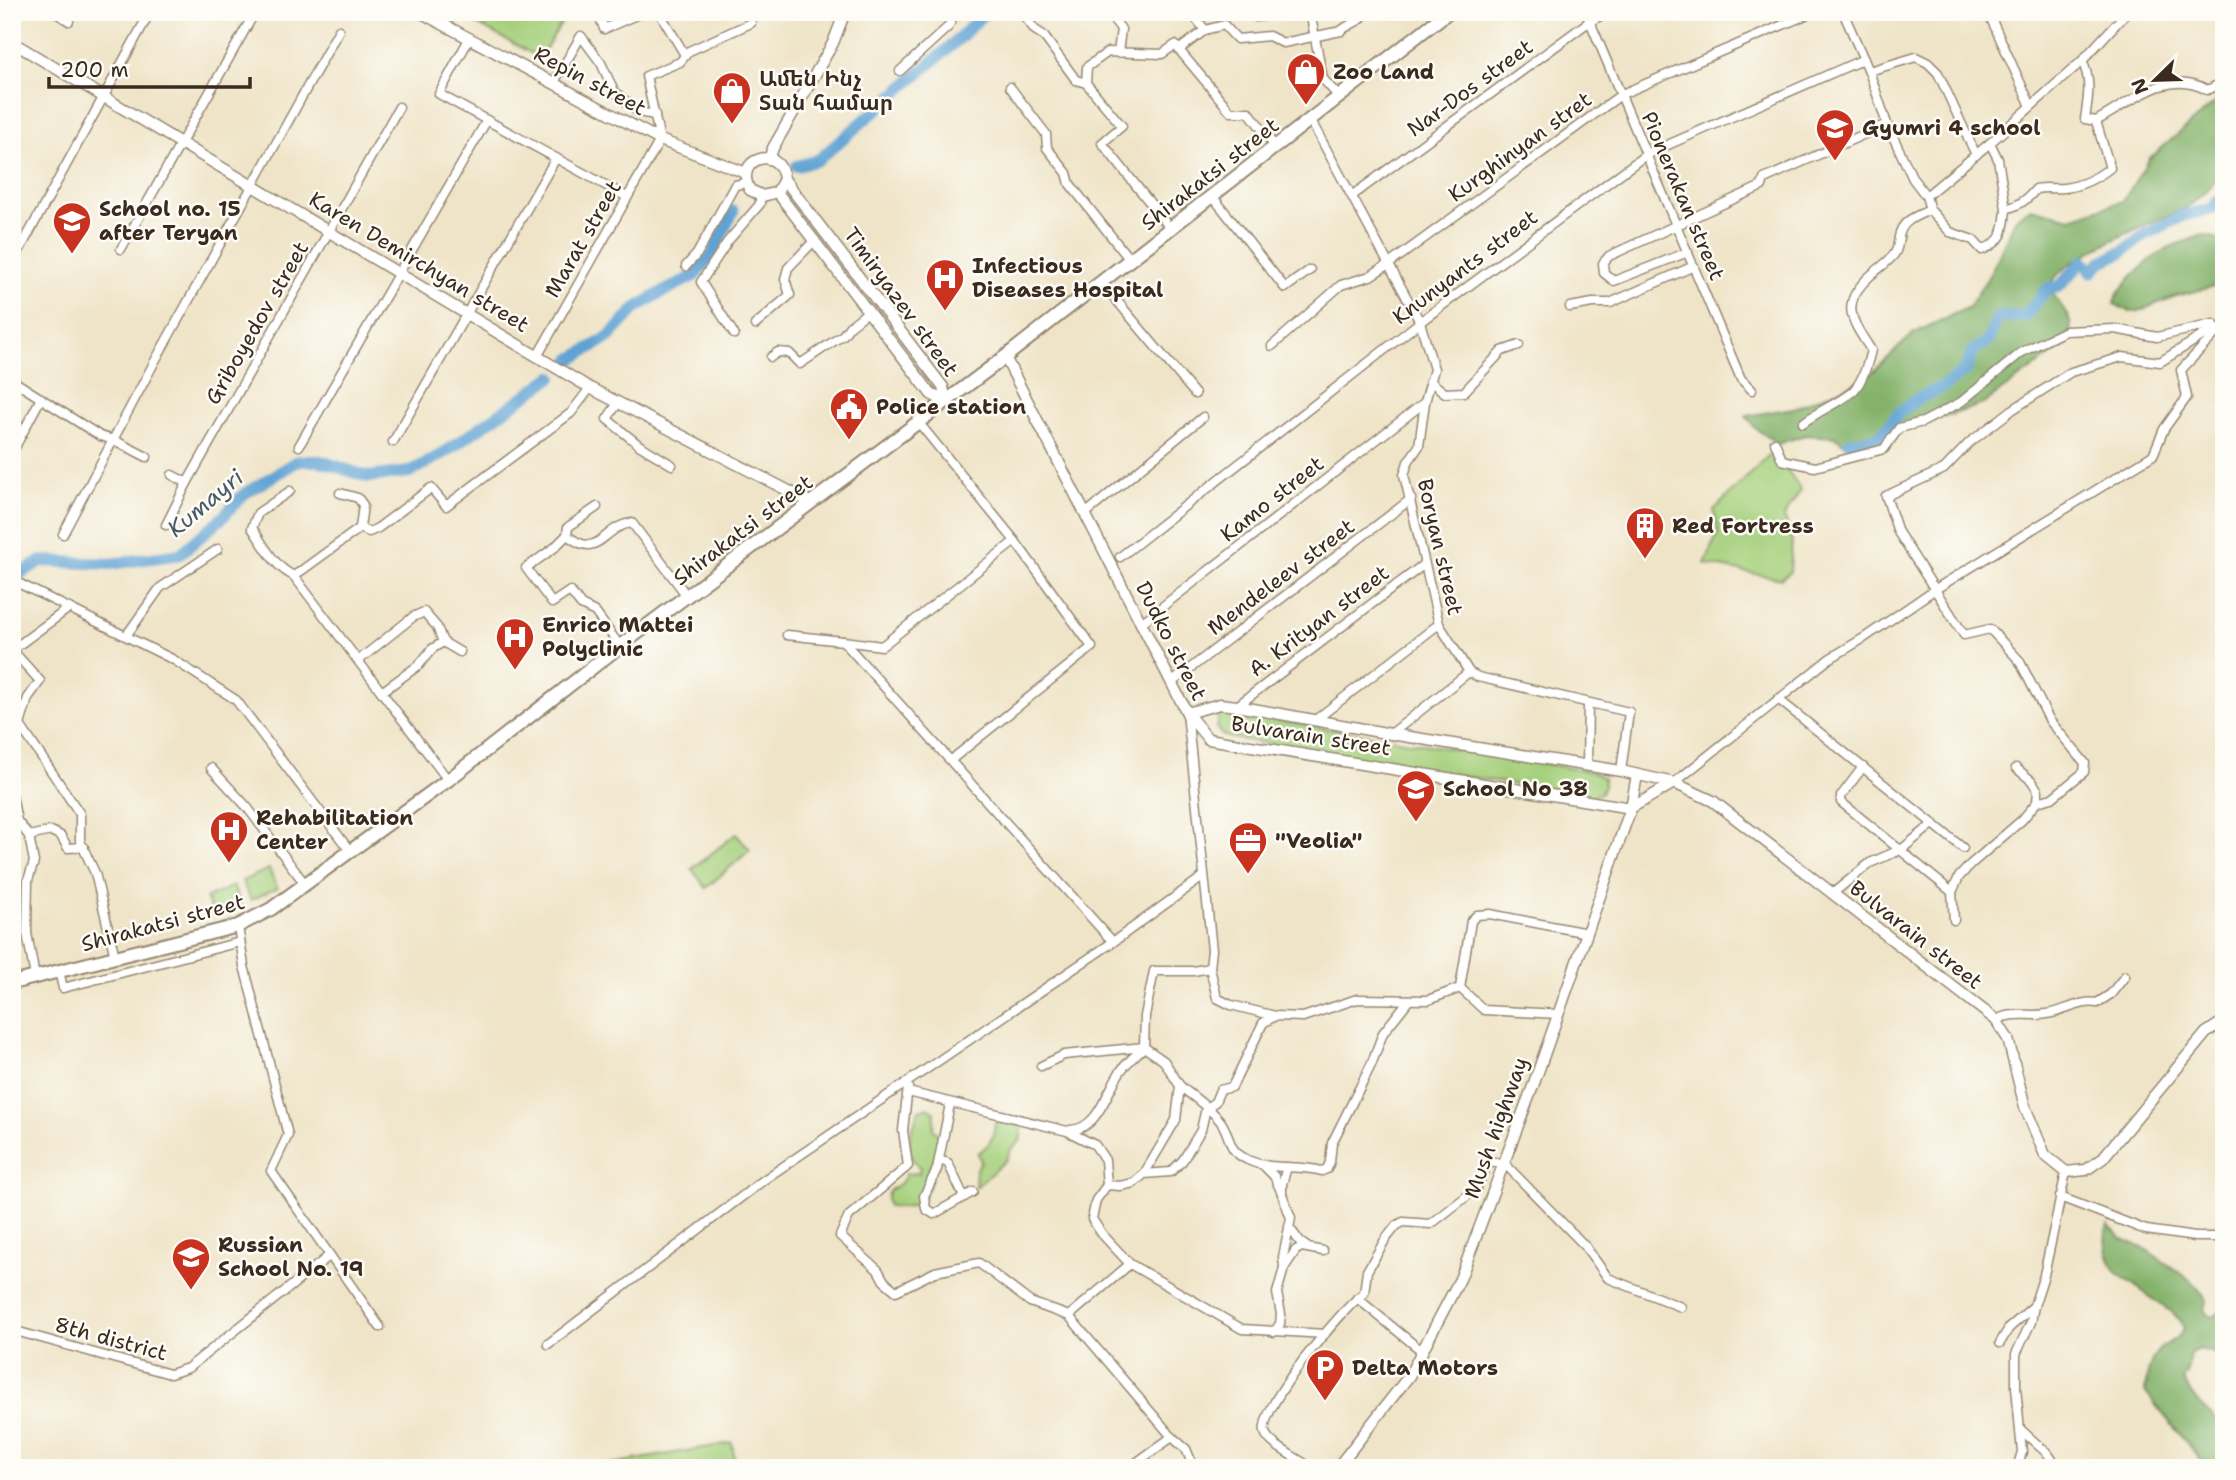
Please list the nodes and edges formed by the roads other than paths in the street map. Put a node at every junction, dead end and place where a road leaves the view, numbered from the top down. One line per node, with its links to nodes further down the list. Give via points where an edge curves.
1 (55, 12): 22 (street)
2 (150, 12): 41 (street)
3 (255, 12): 51 (street)
4 (420, 12): 27 (street, Repin street)
5 (598, 12): 6 (street, via 604,29)
6 (643, 12)
7 (659, 12): 31 (street)
8 (845, 12): 57 (street, via 833,43)
9 (956, 12): 34 (street, via 948,27)
10 (1021, 12): 37 (street, via 1076,80)
11 (1108, 12): 30 (street, via 1121,29)
12 (1191, 12): 25 (street)
13 (1310, 12): 26 (street)
14 (1365, 12): 26 (street, via 1341,31)
15 (1448, 12): 42 (main road, Shirakatsi street)
16 (1609, 12): 21 (street, Nar-Dos street)
17 (1813, 12): 40 (street, Kurghinyan stret)
18 (1843, 12): 32 (street)
19 (1988, 12): 43 (street)
20 (2127, 12): 33 (street)
21 (1588, 17): 40 (street, Pionerakan street); 62 (street, Nar-Dos street)
22 (69, 21)
23 (751, 23): 31 (street)
24 (340, 30): 60 (street)
25 (1205, 30): 26 (street, via 1224,25 1237,39 1269,36 1283,43); 29 (street)
26 (1314, 37): 42 (street, via 1324,79)
27 (469, 39): 38 (street, Repin street); 46 (street, via 439,94)
28 (12, 42): 41 (street, Karen Demirchyan street)
29 (1180, 49): 30 (street, via 1175,45 1162,54); 53 (street, via 1231,112 1249,112)
30 (1118, 53): 37 (street, via 1108,52 1087,67)
31 (685, 55): 45 (street, via 680,62 646,76)
32 (1864, 59): 35 (street); 54 (street, Knunyants street)
33 (2082, 61): 43 (street); 48 (street, via 2089,86 2085,119)
34 (900, 71)
35 (1869, 71): 49 (street); 55 (street, via 1916,57 1928,63 1938,74)
36 (2224, 82): 48 (street, via 2207,90 2196,84 2157,86)
37 (1086, 83): 70 (street, via 1122,126 1102,143)
38 (553, 84): 45 (street, via 581,36 614,91 638,112); 50 (street, Repin street)
39 (1010, 86): 75 (street, via 1046,134 1047,148 1070,184)
40 (1622, 94): 54 (street, Pionerakan street); 77 (street, Kurghinyan stret)
41 (104, 98): 51 (street, Karen Demirchyan street); 76 (street)
42 (1340, 98): 47 (main road, Shirakatsi street)
43 (2031, 106): 52 (street)
44 (399, 107): 71 (street, Griboyedov street)
45 (655, 115): 50 (street)
46 (487, 120): 56 (street); 81 (street)
47 (1311, 121): 53 (main road, Shirakatsi street); 62 (street, Boryan street)
48 (2096, 121): 67 (street, via 2110,167 2080,185 2036,189 2029,198)
49 (1886, 124): 64 (street); 69 (street, via 1764,179 1762,186)
50 (660, 140): 58 (street, Repin street); 65 (street, Marat street)
51 (182, 144): 60 (street, Karen Demirchyan street); 73 (street)
52 (1990, 144): 55 (street); 67 (street, via 1998,159)
53 (1276, 148): 66 (main road, Shirakatsi street)
54 (1647, 154): 69 (street, Pionerakan street); 86 (street, Knunyants street)
55 (1976, 155): 64 (street)
56 (556, 158): 65 (street); 85 (street)
57 (769, 159): 58 (street, via 755,161); 59 (street, Timiryazev street, via 780,166)
58 (746, 178): 63 (street); 78 (street, via 735,185)
59 (784, 179): 61 (street); 87 (street, Timiryazev street)
60 (253, 186): 71 (street, Karen Demirchyan street); 109 (street)
61 (777, 192): 63 (street); 72 (street, Timiryazev street)
62 (1353, 195): 77 (street, Boryan street)
63 (760, 196): 91 (street, via 760,204 727,241 701,282)
64 (1926, 196): 68 (street)
65 (627, 197): 94 (street, Marat street)
66 (1213, 197): 70 (main road, Shirakatsi street); 80 (street, via 1285,288)
67 (2006, 209): 68 (street, via 2002,236 1982,250 1973,240 1950,232)
68 (1930, 210): 108 (street, via 1906,222 1899,232 1897,250 1852,300 1850,312 1871,350 1854,391)
69 (1678, 226): 74 (street, Pionerakan street); 74 (street, via 1609,256 1603,263 1604,273 1614,281)
70 (1171, 229): 75 (main road, Shirakatsi street)
71 (330, 231): 81 (street, Karen Demirchyan street); 117 (street, Griboyedov street)
72 (815, 240): 84 (street, Timiryazev street); 88 (street, via 788,268 785,279 790,295)
73 (121, 249)
74 (1688, 252): 79 (street, Pionerakan street)
75 (1130, 260): 82 (main road, Shirakatsi street)
76 (12, 264)
77 (1389, 264): 86 (street, Boryan street); 93 (street, Kurghinyan stret, via 1341,285)
78 (686, 266)
79 (1694, 266): 83 (street, via 1610,303); 100 (street, Pionerakan street, via 1741,379)
80 (1310, 270)
81 (400, 272): 85 (street, Karen Demirchyan street); 112 (street)
82 (1102, 283): 96 (main road, Shirakatsi street); 101 (street)
83 (1570, 307)
84 (869, 311): 90 (street, Timiryazev street); 95 (street, via 800,364 789,353)
85 (468, 314): 94 (street, Karen Demirchyan street); 110 (street)
86 (1420, 322): 98 (street, Boryan street, via 1434,369); 130 (street, Knunyants street)
87 (895, 323): 90 (street); 103 (street, Timiryazev street, via 943,387)
88 (755, 325)
89 (2217, 326): 111 (street, via 2157,337 2115,329 2065,331 2022,352 1961,402 1923,422 1899,428 1884,449 1867,454 1815,467 1782,460); 134 (street, via 2219,330 2180,370 2187,397 2164,429 2153,455); 134 (street, via 2160,362 2122,357 2071,372 1969,443 1944,470 1886,496 1898,532)
90 (885, 331): 103 (street, Timiryazev street, via 931,394)
91 (734, 334)
92 (1519, 345): 98 (street, via 1502,351 1464,392 1445,393)
93 (1272, 346)
94 (538, 355): 99 (street, Karen Demirchyan street)
95 (771, 357)
96 (1006, 357): 103 (main road, Shirakatsi street); 123 (street, Dudko street)
97 (12, 380): 102 (street)
98 (1430, 381): 104 (street, Boryan street)
99 (590, 388): 105 (street, Karen Demirchyan street); 125 (street, via 571,413 446,506 431,488 378,528 369,532)
100 (1752, 390)
101 (1195, 394)
102 (41, 398): 109 (street, via 100,436); 113 (street)
103 (946, 402): 107 (main road, Shirakatsi street)
104 (1425, 402): 120 (street, Boryan street, via 1419,446 1404,475); 137 (street, Kamo street)
105 (618, 403): 115 (street, via 607,419); 121 (street, Karen Demirchyan street)
106 (1203, 417): 123 (street)
107 (919, 423): 121 (main road, Shirakatsi street); 128 (street)
108 (1803, 423)
109 (114, 440): 114 (street); 126 (street)
110 (393, 442)
111 (1775, 442)
112 (299, 446)
113 (12, 453)
114 (147, 457)
115 (672, 465)
116 (172, 475): 117 (street)
117 (187, 483): 124 (street, Griboyedov street)
118 (290, 491): 132 (street, via 258,513 252,528 274,560)
119 (340, 493): 125 (street, via 358,498 363,505)
120 (1411, 499): 131 (street, Boryan street); 148 (street, Mendeleev street)
121 (812, 503): 135 (main road, Shirakatsi street)
122 (597, 507): 127 (street, via 568,527)
123 (1085, 514): 137 (street, Dudko street)
124 (166, 525)
125 (359, 528): 132 (street)
126 (63, 534)
127 (567, 535): 135 (street, via 584,547 593,546 622,524 632,523); 143 (street, via 526,568 552,603 570,591 581,605 595,612)
128 (1015, 541): 141 (street, via 882,646); 156 (street, via 1093,647)
129 (218, 549): 140 (street, via 160,588)
130 (1121, 556)
131 (1423, 565): 138 (street, Boryan street); 152 (street, A. Krityan street)
132 (294, 576): 146 (street)
133 (12, 580): 136 (street)
134 (1934, 590): 150 (street, via 1829,659); 166 (street, via 1964,635 1990,629 2019,660 2050,721 2085,763 2084,772 2065,788)
135 (687, 596): 143 (main road, Shirakatsi street)
136 (69, 608): 140 (street); 144 (street)
137 (1140, 624): 148 (street, Dudko street)
138 (1438, 624): 147 (street, Boryan street); 154 (street)
139 (786, 635): 141 (street)
140 (126, 636): 173 (street, via 236,700)
141 (843, 641): 156 (street)
142 (443, 642): 145 (street); 146 (street, via 424,612); 149 (street)
143 (620, 646): 163 (main road, Shirakatsi street)
144 (12, 650): 170 (street, via 40,681 28,698 20,725 80,814)
145 (460, 652)
146 (359, 660): 149 (street)
147 (1469, 672): 151 (street); 155 (street)
148 (1171, 683): 153 (street, Dudko street)
149 (383, 691): 163 (street)
150 (1778, 699): 158 (street); 164 (street)
151 (1588, 703): 157 (street); 161 (street, via 1629,712)
152 (1237, 706): 153 (street, Bulvarain street, via 1220,704); 154 (street, Bulvarain street)
153 (1187, 713): 167 (street, Bulvarain street, via 1208,739); 174 (street, Dudko street)
154 (1314, 721): 155 (street, Bulvarain street)
155 (1391, 734): 157 (street, Bulvarain street)
156 (951, 760): 182 (street)
157 (1587, 766): 161 (street, Bulvarain street)
158 (1863, 767): 168 (street); 172 (street, via 1841,802)
159 (211, 768): 175 (street)
160 (2016, 768): 166 (street, via 2032,780 2038,791)
161 (1621, 771): 162 (street, Bulvarain street)
162 (1637, 775): 164 (street, Bulvarain street); 167 (street, Mush highway)
163 (448, 780): 173 (main road, Shirakatsi street)
164 (1674, 783): 167 (street); 177 (street, Bulvarain street, via 1713,801)
165 (12, 794): 169 (street, via 17,821)
166 (2036, 802): 176 (street, via 2022,820 1970,864)
167 (1631, 808): 180 (street, Mush highway)
168 (1933, 824): 171 (street); 172 (street)
169 (29, 835): 170 (street, via 51,831 61,836 68,848); 187 (street, via 34,862 28,880 27,933)
170 (84, 847): 183 (street, via 95,873)
171 (1963, 848)
172 (1902, 849): 176 (street); 177 (street, via 1870,863)
173 (350, 851): 175 (main road, Shirakatsi street)
174 (1204, 876): 182 (street); 184 (street, Dudko street)
175 (305, 884): 179 (main road, Shirakatsi street)
176 (1952, 892): 178 (street)
177 (1832, 894): 193 (street, Bulvarain street)
178 (1954, 920)
179 (238, 926): 181 (street); 183 (main road, Shirakatsi street)
180 (1587, 933): 189 (street, via 1477,915 1471,921); 191 (street, Mush highway)
181 (240, 942): 185 (street, via 63,988); 215 (street, via 288,1135 271,1171)
182 (1113, 942): 198 (street)
183 (115, 957): 185 (main road, Shirakatsi street)
184 (1210, 968): 192 (street, Dudko street, via 1217,998); 195 (street, via 1154,971)
185 (59, 971): 187 (main road, Shirakatsi street)
186 (2125, 976): 193 (street, via 2097,1003)
187 (35, 977): 188 (main road, Shirakatsi street)
188 (12, 983)
189 (1460, 988): 190 (street, via 1429,1000); 191 (street, via 1484,1010)
190 (1409, 1000): 192 (street, via 1357,999 1304,1017); 205 (street, via 1384,1033 1332,1143 1327,1169)
191 (1558, 1014): 204 (street, Mush highway)
192 (1275, 1016): 200 (street, via 1263,1023 1232,1087 1220,1090)
193 (1996, 1020): 206 (street, Bulvarain street, via 2008,1039 2025,1107 2045,1155)
194 (2224, 1021): 206 (street, via 2206,1033 2102,1159 2086,1170)
195 (1144, 1047): 196 (street, via 1064,1055); 197 (street, via 1164,1061); 201 (street, via 1121,1070 1089,1124)
196 (1041, 1066)
197 (1180, 1086): 200 (street); 207 (street, via 1176,1120)
198 (908, 1087): 199 (street); 221 (street, via 903,1129 908,1166 849,1216 839,1236 896,1291 935,1272 979,1263 1030,1302); 227 (street, via 765,1179)
199 (950, 1104): 201 (street); 202 (street)
200 (1206, 1108): 203 (street, via 1221,1122 1233,1151); 207 (street, via 1201,1130 1183,1160 1171,1171)
201 (1068, 1130): 208 (street, via 1095,1145 1105,1160)
202 (939, 1160): 202 (street, via 948,1163 969,1195 934,1214 926,1209 924,1196)
203 (1261, 1164): 205 (street); 209 (street, via 1274,1176)
204 (1504, 1164): 218 (street, via 1486,1166 1476,1189 1431,1224 1403,1222 1396,1226 1367,1271 1364,1293); 220 (street, via 1585,1246 1608,1278); 228 (street, Mush highway, via 1460,1279)
205 (1287, 1167): 209 (street)
206 (2066, 1171): 210 (street)
207 (1144, 1174): 208 (street, via 1134,1183)
208 (1107, 1185): 216 (street, via 1096,1200 1092,1219)
209 (1282, 1194): 211 (street, via 1291,1218)
210 (2060, 1197): 212 (street, via 2146,1230); 219 (street)
211 (1289, 1227): 213 (street); 217 (street)
212 (2224, 1237)
213 (1307, 1247): 214 (street); 217 (street, via 1296,1250)
214 (1323, 1251)
215 (329, 1256): 222 (street); 223 (street, 8th district, via 188,1368 170,1374)
216 (1130, 1264): 221 (street); 224 (street, via 1242,1329)
217 (1284, 1268): 224 (street, via 1277,1293 1280,1324)
218 (1357, 1298): 225 (street); 228 (street)
219 (2034, 1306): 226 (street, via 2009,1328); 229 (street, via 2017,1354)
220 (1681, 1307)
221 (1069, 1316): 230 (street)
222 (380, 1327)
223 (12, 1330)
224 (1274, 1332): 225 (street)
225 (1325, 1334): 233 (street, via 1286,1382 1264,1425 1271,1442)
226 (2000, 1343)
227 (548, 1344)
228 (1423, 1352): 234 (street, Mush highway)
229 (2020, 1429): 235 (street, via 2022,1452); 236 (street)
230 (1172, 1437): 231 (street); 232 (street, via 1186,1449)
231 (1129, 1468)
232 (1194, 1468)
233 (1311, 1468)
234 (1337, 1468)
235 (2017, 1468)
236 (2058, 1468)

